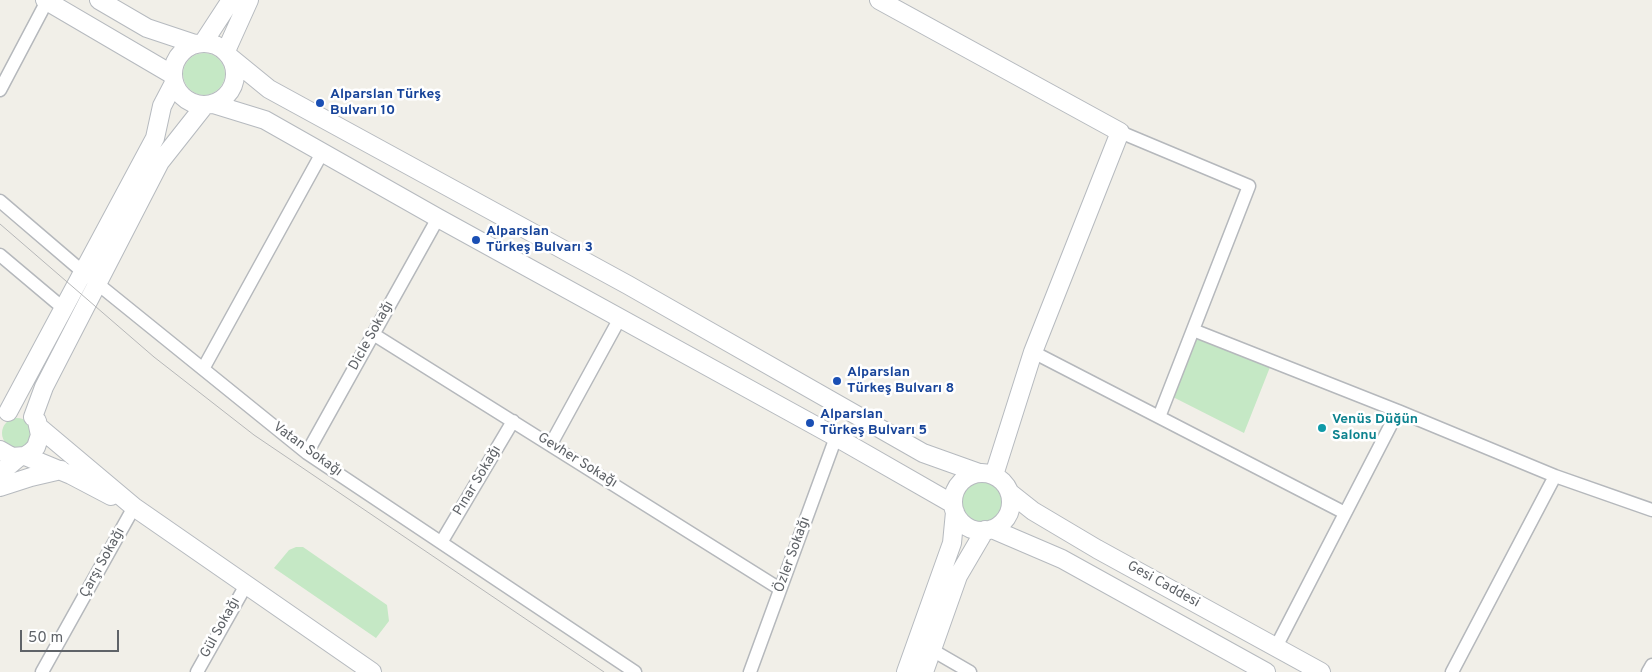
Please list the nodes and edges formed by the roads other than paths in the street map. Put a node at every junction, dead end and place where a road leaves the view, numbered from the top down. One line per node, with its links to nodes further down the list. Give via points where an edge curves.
1 (46, 0): 8 (main road); 9 (street)
2 (99, 0): 6 (main road, via 147,28)
3 (231, 0): 6 (main road)
4 (249, 0): 7 (main road)
5 (879, 0): 11 (main road)
6 (199, 43): 7 (main road, via 219,46); 8 (main road, via 181,52 174,67)
7 (228, 54): 10 (main road, via 234,65 235,81 227,96); 36 (main road, via 269,89 628,285 924,453)
8 (174, 79): 10 (main road, via 178,90 189,102); 16 (main road, via 162,106 155,138)
9 (0, 90)
10 (209, 105): 12 (main road, via 266,120); 17 (main road, via 160,162)
11 (1120, 132): 20 (street, via 1249,186); 22 (main road)
12 (322, 153): 14 (main road); 23 (street)
13 (0, 201): 16 (street, Vatan Sokağı)
14 (438, 218): 19 (main road); 21 (street, Dicle Sokağı)
15 (0, 255): 18 (street)
16 (83, 272): 17 (street, Vatan Sokağı); 18 (main road)
17 (97, 284): 23 (street, Vatan Sokağı); 28 (main road, via 44,387)
18 (64, 308): 25 (main road)
19 (620, 318): 29 (main road); 30 (street)
20 (1193, 330): 24 (street); 26 (street)
21 (373, 334): 27 (street, Gevher Sokağı); 32 (street, Dicle Sokağı)
22 (1033, 352): 26 (street); 36 (main road)
23 (203, 369): 32 (street, Vatan Sokağı)
24 (1398, 411): 37 (street); 43 (street)
25 (4, 414): 28 (main road, via 22,410)
26 (1159, 417): 43 (street)
27 (513, 421): 30 (street, Gevher Sokağı); 45 (street, Pınar Sokağı)
28 (36, 422): 33 (main road, via 39,441 36,447); 40 (main road)
29 (836, 437): 41 (main road); 47 (street, Özler Sokağı)
30 (551, 444): 47 (street, Gevher Sokağı)
31 (0, 450): 33 (main road)
32 (307, 453): 45 (street, Vatan Sokağı)
33 (22, 456): 34 (main road); 35 (main road)
34 (61, 470): 38 (main road); 40 (main road)
35 (0, 473)
36 (987, 474): 39 (main road, via 1006,485); 41 (main road, via 972,474 960,483 953,497)
37 (1555, 476): 42 (street); 61 (street)
38 (0, 487)
39 (1009, 492): 44 (main road, via 1008,514 999,526); 48 (main road, Gesi Caddesi, via 1033,511 1097,549)
40 (134, 507): 46 (main road); 52 (street, Çarşı Sokağı)
41 (954, 508): 44 (main road, via 970,528); 57 (main road, via 952,543)
42 (1652, 510)
43 (1345, 513): 48 (street)
44 (988, 530): 49 (main road, via 958,576); 51 (main road, Gesi Caddesi, via 1062,559)
45 (442, 541): 55 (street, Vatan Sokağı)
46 (246, 585): 53 (street, Gül Sokağı); 54 (main road)
47 (780, 589): 56 (street, Özler Sokağı)
48 (1276, 647): 60 (main road, Gesi Caddesi)
49 (932, 650): 58 (main road); 59 (street)
50 (1652, 665): 62 (street)
51 (1256, 670)
52 (42, 672)
53 (197, 672)
54 (372, 672)
55 (635, 672)
56 (750, 672)
57 (906, 672)
58 (924, 672)
59 (970, 672)
60 (1321, 672)
61 (1452, 672)
62 (1648, 672)

